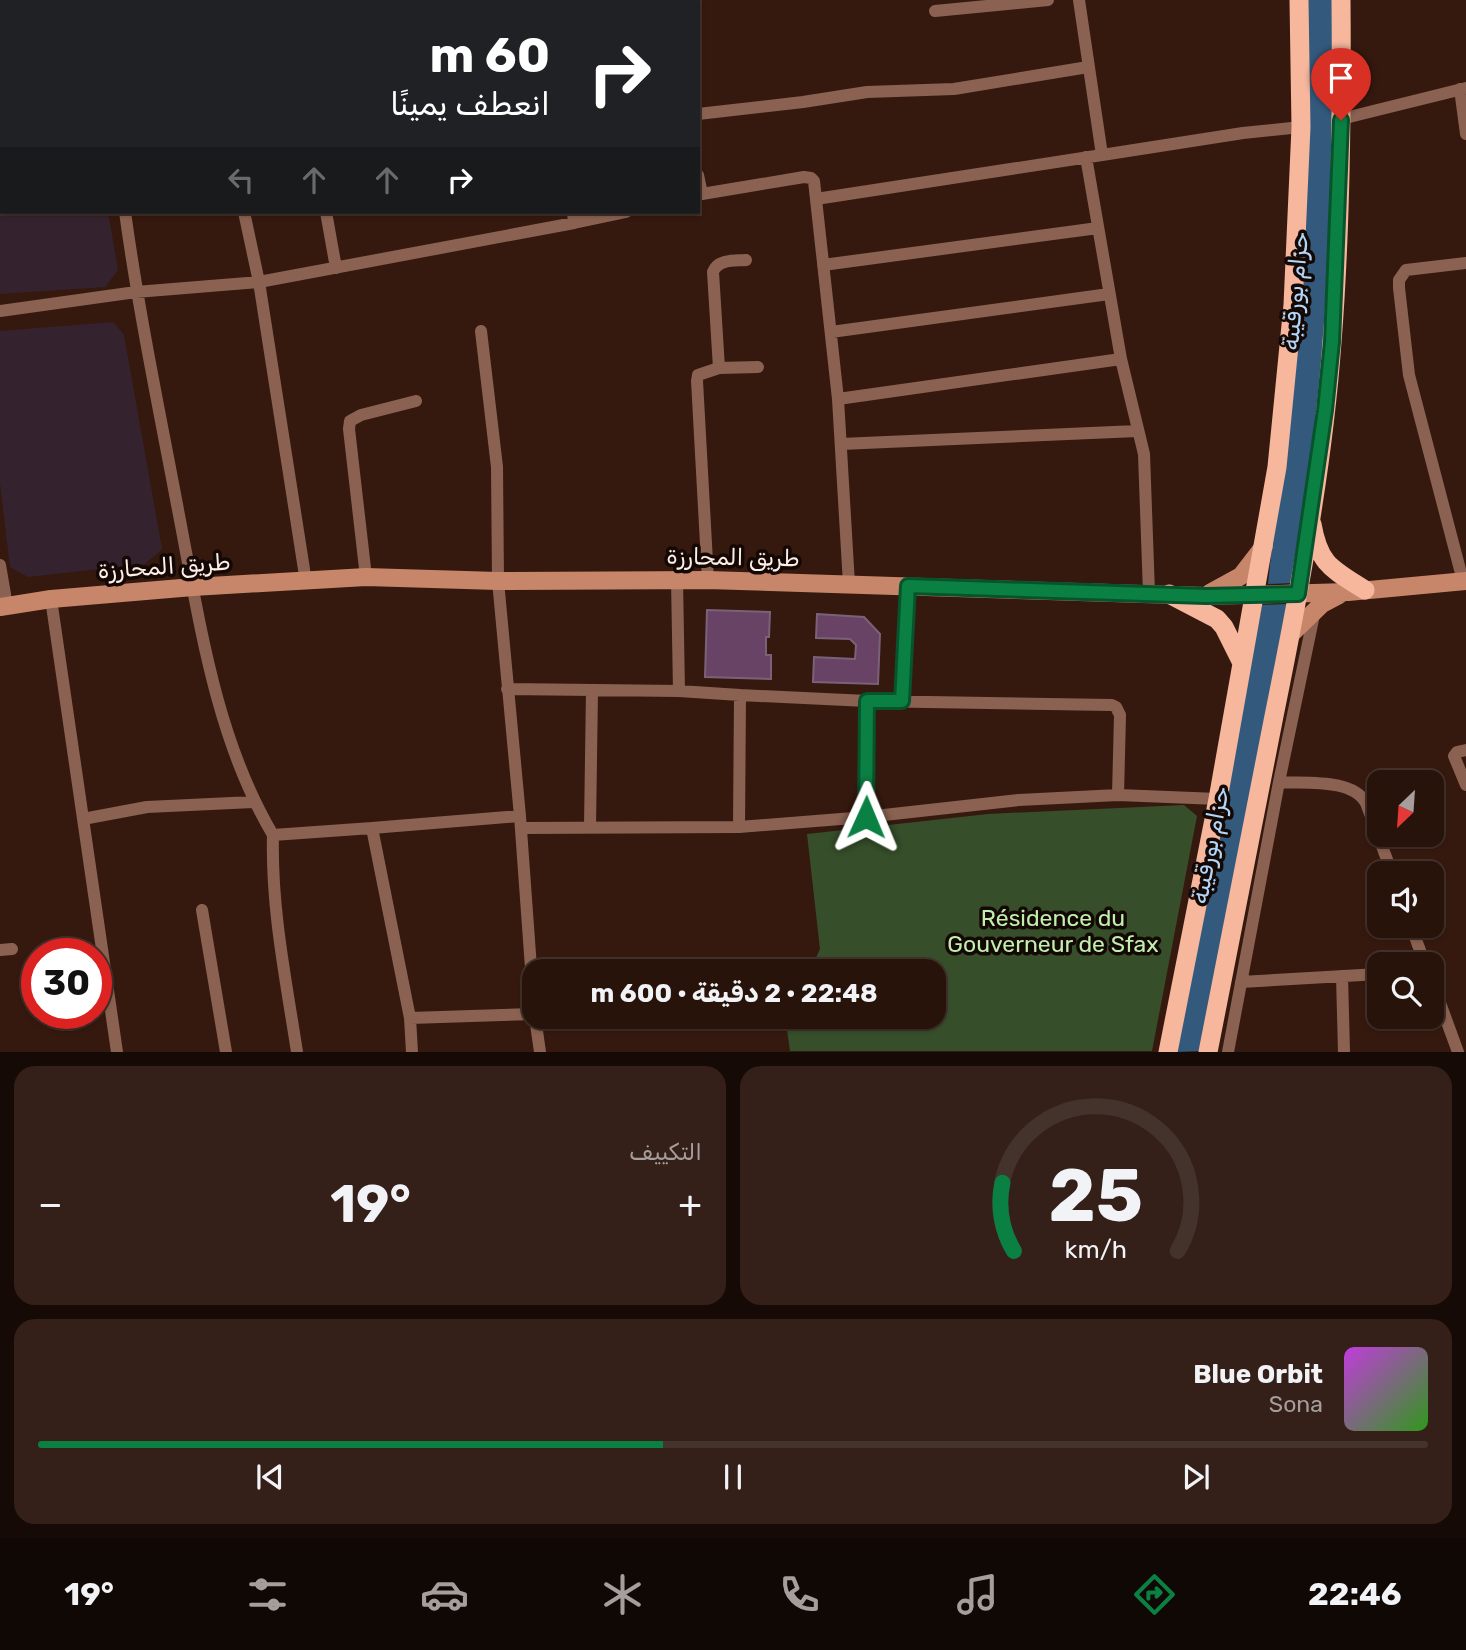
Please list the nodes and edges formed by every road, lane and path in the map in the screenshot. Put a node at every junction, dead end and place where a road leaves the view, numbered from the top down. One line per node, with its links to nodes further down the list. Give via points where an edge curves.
1 (1048, 0): 5 (street)
2 (1079, 0): 6 (street)
3 (1299, 0): 10 (highway)
4 (1341, 0): 9 (highway)
5 (935, 11)
6 (1088, 67): 8 (street, via 954,89 867,92); 12 (street)
7 (1463, 88): 9 (street); 11 (street)
8 (700, 114)
9 (1341, 120): 39 (highway, via 1332,342)
10 (1301, 127): 12 (street); 40 (highway, via 1290,356)
11 (1466, 134)
12 (1102, 155): 13 (street)
13 (1086, 158): 15 (street); 21 (street)
14 (700, 195): 15 (street, via 808,176 814,181)
15 (816, 199): 24 (street)
16 (125, 214): 27 (street)
17 (244, 214): 26 (street)
18 (326, 214): 25 (street)
19 (608, 214): 20 (street)
20 (573, 218): 25 (street)
21 (1098, 228): 24 (street); 28 (street)
22 (746, 260): 34 (street, via 720,263 713,272)
23 (1466, 263): 46 (street, via 1406,270 1399,280 1409,375)
24 (823, 265): 31 (street)
25 (336, 268): 26 (street)
26 (259, 282): 27 (street); 47 (street)
27 (136, 292): 29 (street); 50 (street)
28 (1110, 294): 31 (street); 32 (street)
29 (0, 311)
30 (481, 331): 45 (street, via 497,467)
31 (831, 332): 35 (street)
32 (1121, 359): 35 (street); 37 (street)
33 (758, 367): 34 (street)
34 (719, 368): 44 (street, via 698,374 697,381)
35 (838, 399): 38 (street)
36 (416, 401): 42 (street, via 350,421)
37 (1137, 431): 38 (street); 52 (street, via 1144,454)
38 (841, 444): 48 (street)
39 (1310, 515): 51 (highway, via 1324,562); 55 (highway)
40 (1264, 546): 53 (highway); 56 (main road, via 1241,576)
41 (0, 565): 58 (street)
42 (366, 577): 45 (main road, طريق المحارزة); 47 (main road, طريق المحارزة)
43 (677, 580): 44 (main road, طريق المحارزة); 45 (main road, طريق المحارزة); 64 (street)
44 (708, 580): 48 (main road, طريق المحارزة)
45 (498, 581): 62 (street)
46 (1465, 581): 51 (main road, طريق المحارزة)
47 (306, 582): 50 (main road, طريق المحارزة)
48 (849, 584): 49 (main road, طريق المحارزة)
49 (908, 586): 52 (main road, طريق المحارزة); 67 (street)
50 (193, 587): 57 (main road, طريق المحارزة); 73 (street, via 223,723)
51 (1356, 591): 55 (main road, طريق المحارزة); 59 (main road, via 1329,599)
52 (1149, 593): 54 (main road, طريق المحارزة)
53 (1258, 593): 55 (main road, طريق المحارزة); 56 (main road, طريق المحارزة); 61 (highway)
54 (1169, 594): 56 (main road, طريق المحارزة); 61 (highway, via 1217,619)
55 (1295, 594): 60 (highway)
56 (1206, 596)
57 (51, 599): 58 (main road, طريق المحارزة); 75 (street)
58 (3, 606)
59 (1315, 610): 60 (main road); 69 (street)
60 (1291, 634): 97 (highway)
61 (1242, 663): 72 (highway)
62 (507, 689): 63 (street); 76 (street)
63 (592, 690): 64 (street); 77 (street)
64 (679, 691): 65 (street)
65 (740, 695): 66 (street); 78 (street)
66 (867, 701): 67 (street); 74 (street)
67 (902, 701): 71 (street, via 1112,705 1120,715)
68 (1466, 750): 70 (street, via 1454,756)
69 (1279, 782): 81 (street, via 1340,786 1359,793); 86 (street)
70 (1466, 785)
71 (1118, 795): 72 (street); 74 (street, via 996,802)
72 (1217, 799): 96 (highway)
73 (253, 802): 75 (street, via 147,807); 80 (street)
74 (866, 817): 78 (street)
75 (83, 819): 91 (street)
76 (520, 822): 77 (street); 79 (street); 83 (street)
77 (590, 827): 78 (street)
78 (740, 827)
79 (372, 828): 80 (street); 89 (street)
80 (273, 835): 93 (street, via 275,909)
81 (1388, 861)
82 (202, 910): 92 (street)
83 (530, 959)
84 (1367, 975): 85 (street)
85 (1342, 976): 86 (street); 99 (street)
86 (1241, 982): 98 (street)
87 (522, 1013): 89 (street)
88 (1444, 1014): 100 (street)
89 (410, 1018): 94 (street)
90 (536, 1029): 95 (street)
91 (117, 1052)
92 (226, 1052)
93 (297, 1052)
94 (412, 1052)
95 (540, 1052)
96 (1168, 1052)
97 (1208, 1052)
98 (1228, 1052)
99 (1344, 1052)
100 (1458, 1052)

